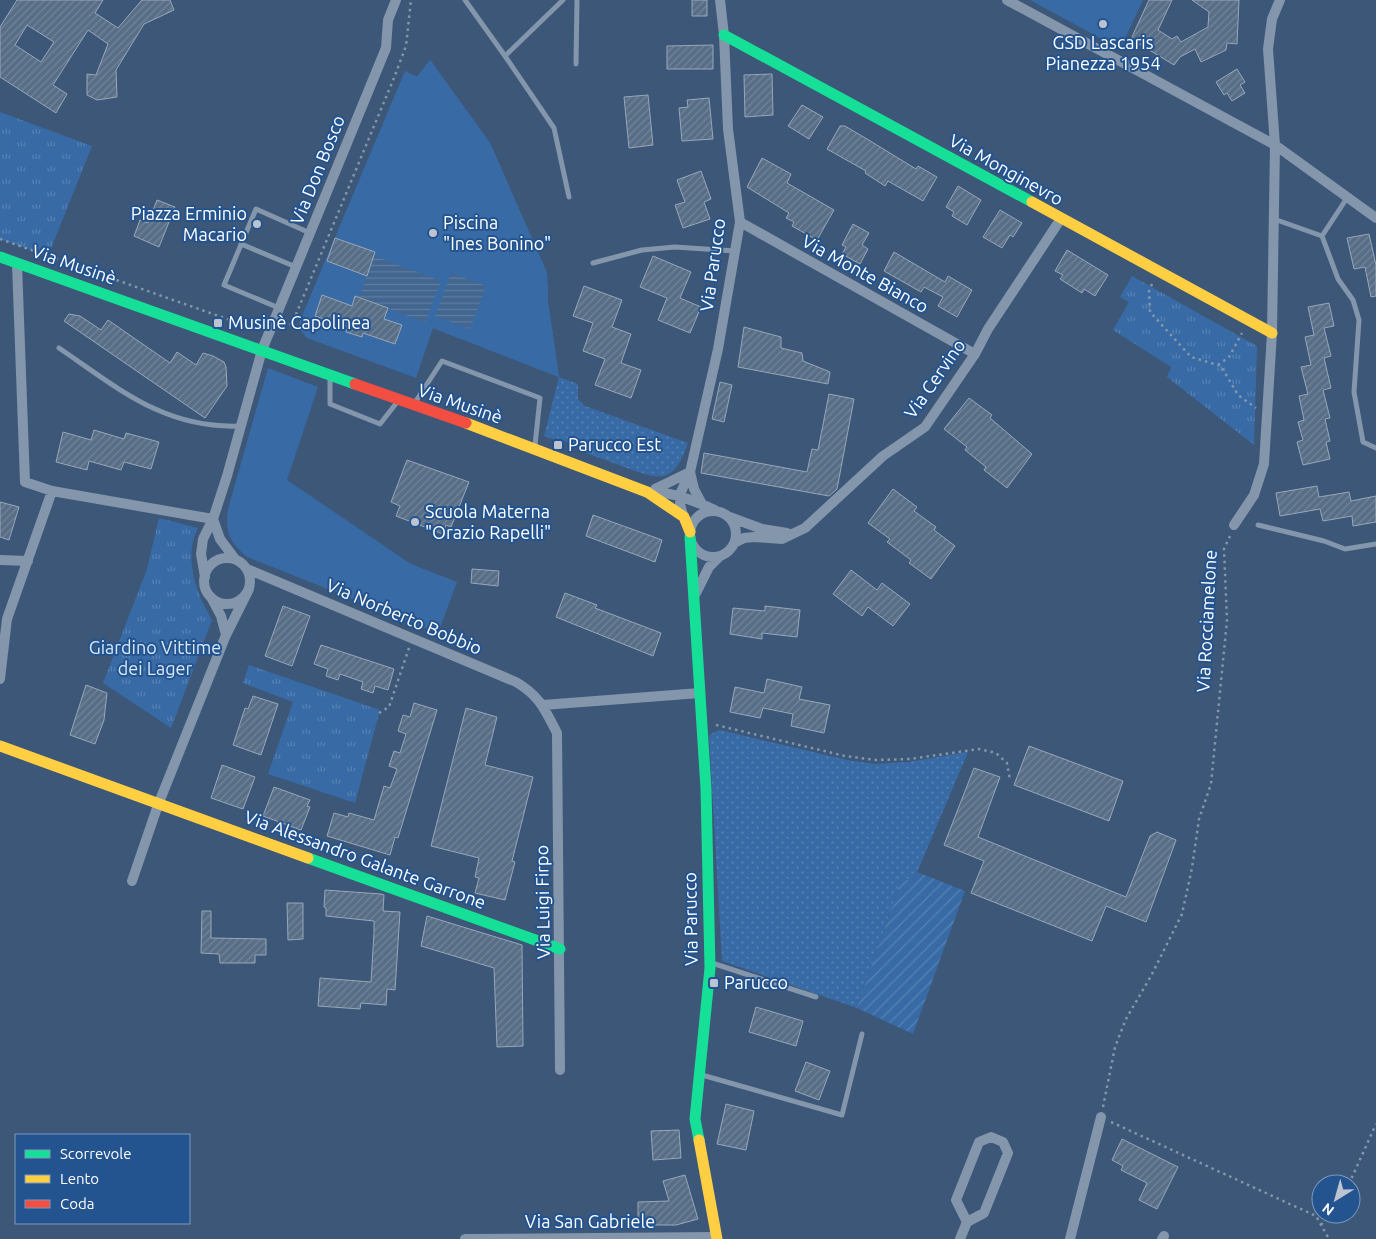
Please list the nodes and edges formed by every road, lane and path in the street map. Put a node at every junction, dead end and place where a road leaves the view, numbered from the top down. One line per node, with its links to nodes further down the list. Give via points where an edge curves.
1 (396, 0): 18 (street, Via Don Bosco, via 388,20 386,48)
2 (465, 0): 9 (lane)
3 (563, 0): 9 (lane)
4 (577, 0): 10 (lane)
5 (720, 0): 8 (street, Via Parucco)
6 (1007, 0): 11 (street)
7 (1280, 0): 11 (street, via 1272,19 1268,49)
8 (724, 36): 16 (street, Via Monginevro); 17 (street, Via Parucco, via 728,129)
9 (505, 56): 12 (lane, via 554,128)
10 (576, 64)
11 (1275, 145): 13 (street); 14 (street)
12 (569, 196)
13 (1348, 198): 15 (street); 19 (lane)
14 (1274, 218): 19 (lane); 29 (street)
15 (1376, 218)
16 (1060, 220): 26 (street, Via Monginevro); 32 (street, Via Cervino)
17 (740, 222): 21 (street, Via Parucco); 32 (street, Via Monte Bianco)
18 (310, 233): 20 (lane, via 256,209); 25 (street, Via Don Bosco)
19 (1322, 236): 40 (lane, via 1338,279 1360,320 1354,392 1363,442)
20 (241, 244): 25 (lane); 27 (lane, via 224,284)
21 (734, 251): 23 (lane, via 675,247 642,250); 41 (street, Via Parucco, via 718,349)
22 (0, 257): 24 (street, Via Musinè)
23 (593, 263)
24 (17, 264): 31 (street, Via Musinè); 42 (street, Via Musinè, via 26,482)
25 (296, 267): 27 (street, Via Don Bosco)
26 (1156, 271): 28 (street, Via Monginevro); 33 (path, via 1149,291 1150,312 1191,357)
27 (279, 308): 31 (street, Via Don Bosco)
28 (1246, 320): 29 (street, Via Monginevro); 33 (path, via 1229,357)
29 (1272, 334): 37 (street)
30 (59, 348): 38 (lane, via 141,404 196,424)
31 (262, 350): 34 (street, Via Musinè); 38 (street)
32 (975, 354): 51 (street, Via Cervino, via 925,427 883,456)
33 (1218, 365): 37 (path, via 1238,395 1249,405)
34 (330, 376): 35 (street, Via Musinè); 35 (lane, via 330,404 380,424)
35 (398, 400): 36 (street, Via Musinè)
36 (412, 406): 39 (street, Via Musinè); 39 (lane, via 442,361 540,398)
37 (1267, 413): 49 (street, via 1264,464 1254,495)
38 (241, 426): 48 (street)
39 (535, 448): 43 (street, Via Musinè)
40 (1376, 448)
41 (690, 472): 43 (street); 44 (street, Via Parucco); 45 (street)
42 (52, 491): 48 (street); 58 (street)
43 (647, 492): 44 (street); 47 (street, Via Musinè)
44 (681, 495): 45 (street); 47 (street)
45 (702, 504): 46 (street)
46 (722, 514): 51 (street, via 776,532); 52 (street, via 698,516); 53 (street, via 734,525)
47 (684, 517): 52 (street)
48 (213, 519): 56 (street, via 220,539); 60 (street, via 205,532 202,547)
49 (1234, 525): 83 (path, Via Rocciamelone, via 1224,549 1227,620 1212,784 1199,819 1182,914 1115,1047)
50 (1258, 525): 54 (lane, via 1345,549)
51 (805, 528): 53 (street, Via Cervino, via 782,539 754,537)
52 (690, 535): 55 (street, via 692,545 703,555); 63 (street, Via Parucco)
53 (734, 543): 55 (street)
54 (1376, 544)
55 (719, 557): 63 (street, via 709,567)
56 (235, 559): 59 (street); 60 (street, via 219,560)
57 (0, 560): 58 (street)
58 (28, 561): 64 (street)
59 (247, 569): 61 (street); 66 (street, Via Norberto Bobbio)
60 (205, 577): 62 (street)
61 (249, 589): 62 (street, via 240,600 228,604); 65 (street)
62 (209, 595): 65 (street, via 221,616)
63 (695, 595): 68 (street, Via Parucco)
64 (4, 619): 67 (street)
65 (226, 635): 75 (street)
66 (413, 637): 69 (street, Via Norberto Bobbio, via 516,682 530,690); 70 (path, via 389,707)
67 (0, 679)
68 (700, 693): 69 (street); 71 (street, Via Parucco)
69 (543, 705): 72 (street, Via Norberto Bobbio)
70 (380, 713)
71 (702, 723): 74 (path, via 845,756 876,760 910,759 979,749 996,753 1007,763); 78 (street, Via Parucco)
72 (557, 733): 77 (street, Via Luigi Firpo)
73 (0, 746): 75 (street, Via Alessandro Galante Garrone)
74 (1010, 780)
75 (158, 805): 76 (street); 77 (street, Via Alessandro Galante Garrone)
76 (132, 881)
77 (560, 949): 81 (street, Via Luigi Firpo)
78 (710, 963): 79 (lane); 82 (street, Via Parucco)
79 (816, 998)
80 (862, 1034): 82 (lane, via 842,1114)
81 (560, 1070)
82 (699, 1074): 88 (street, Via Parucco, via 695,1119)
83 (1101, 1117): 87 (path, via 1305,1210 1316,1216); 91 (street)
84 (1376, 1124): 85 (path)
85 (1354, 1174)
86 (967, 1222): 86 (street, via 984,1212 1008,1153 1003,1142 991,1137 978,1142 956,1200); 90 (street)
87 (1322, 1226): 92 (path)
88 (717, 1238): 89 (street, Via San Gabriele)
89 (465, 1239)
90 (960, 1239)
91 (1070, 1239)
92 (1329, 1239)

